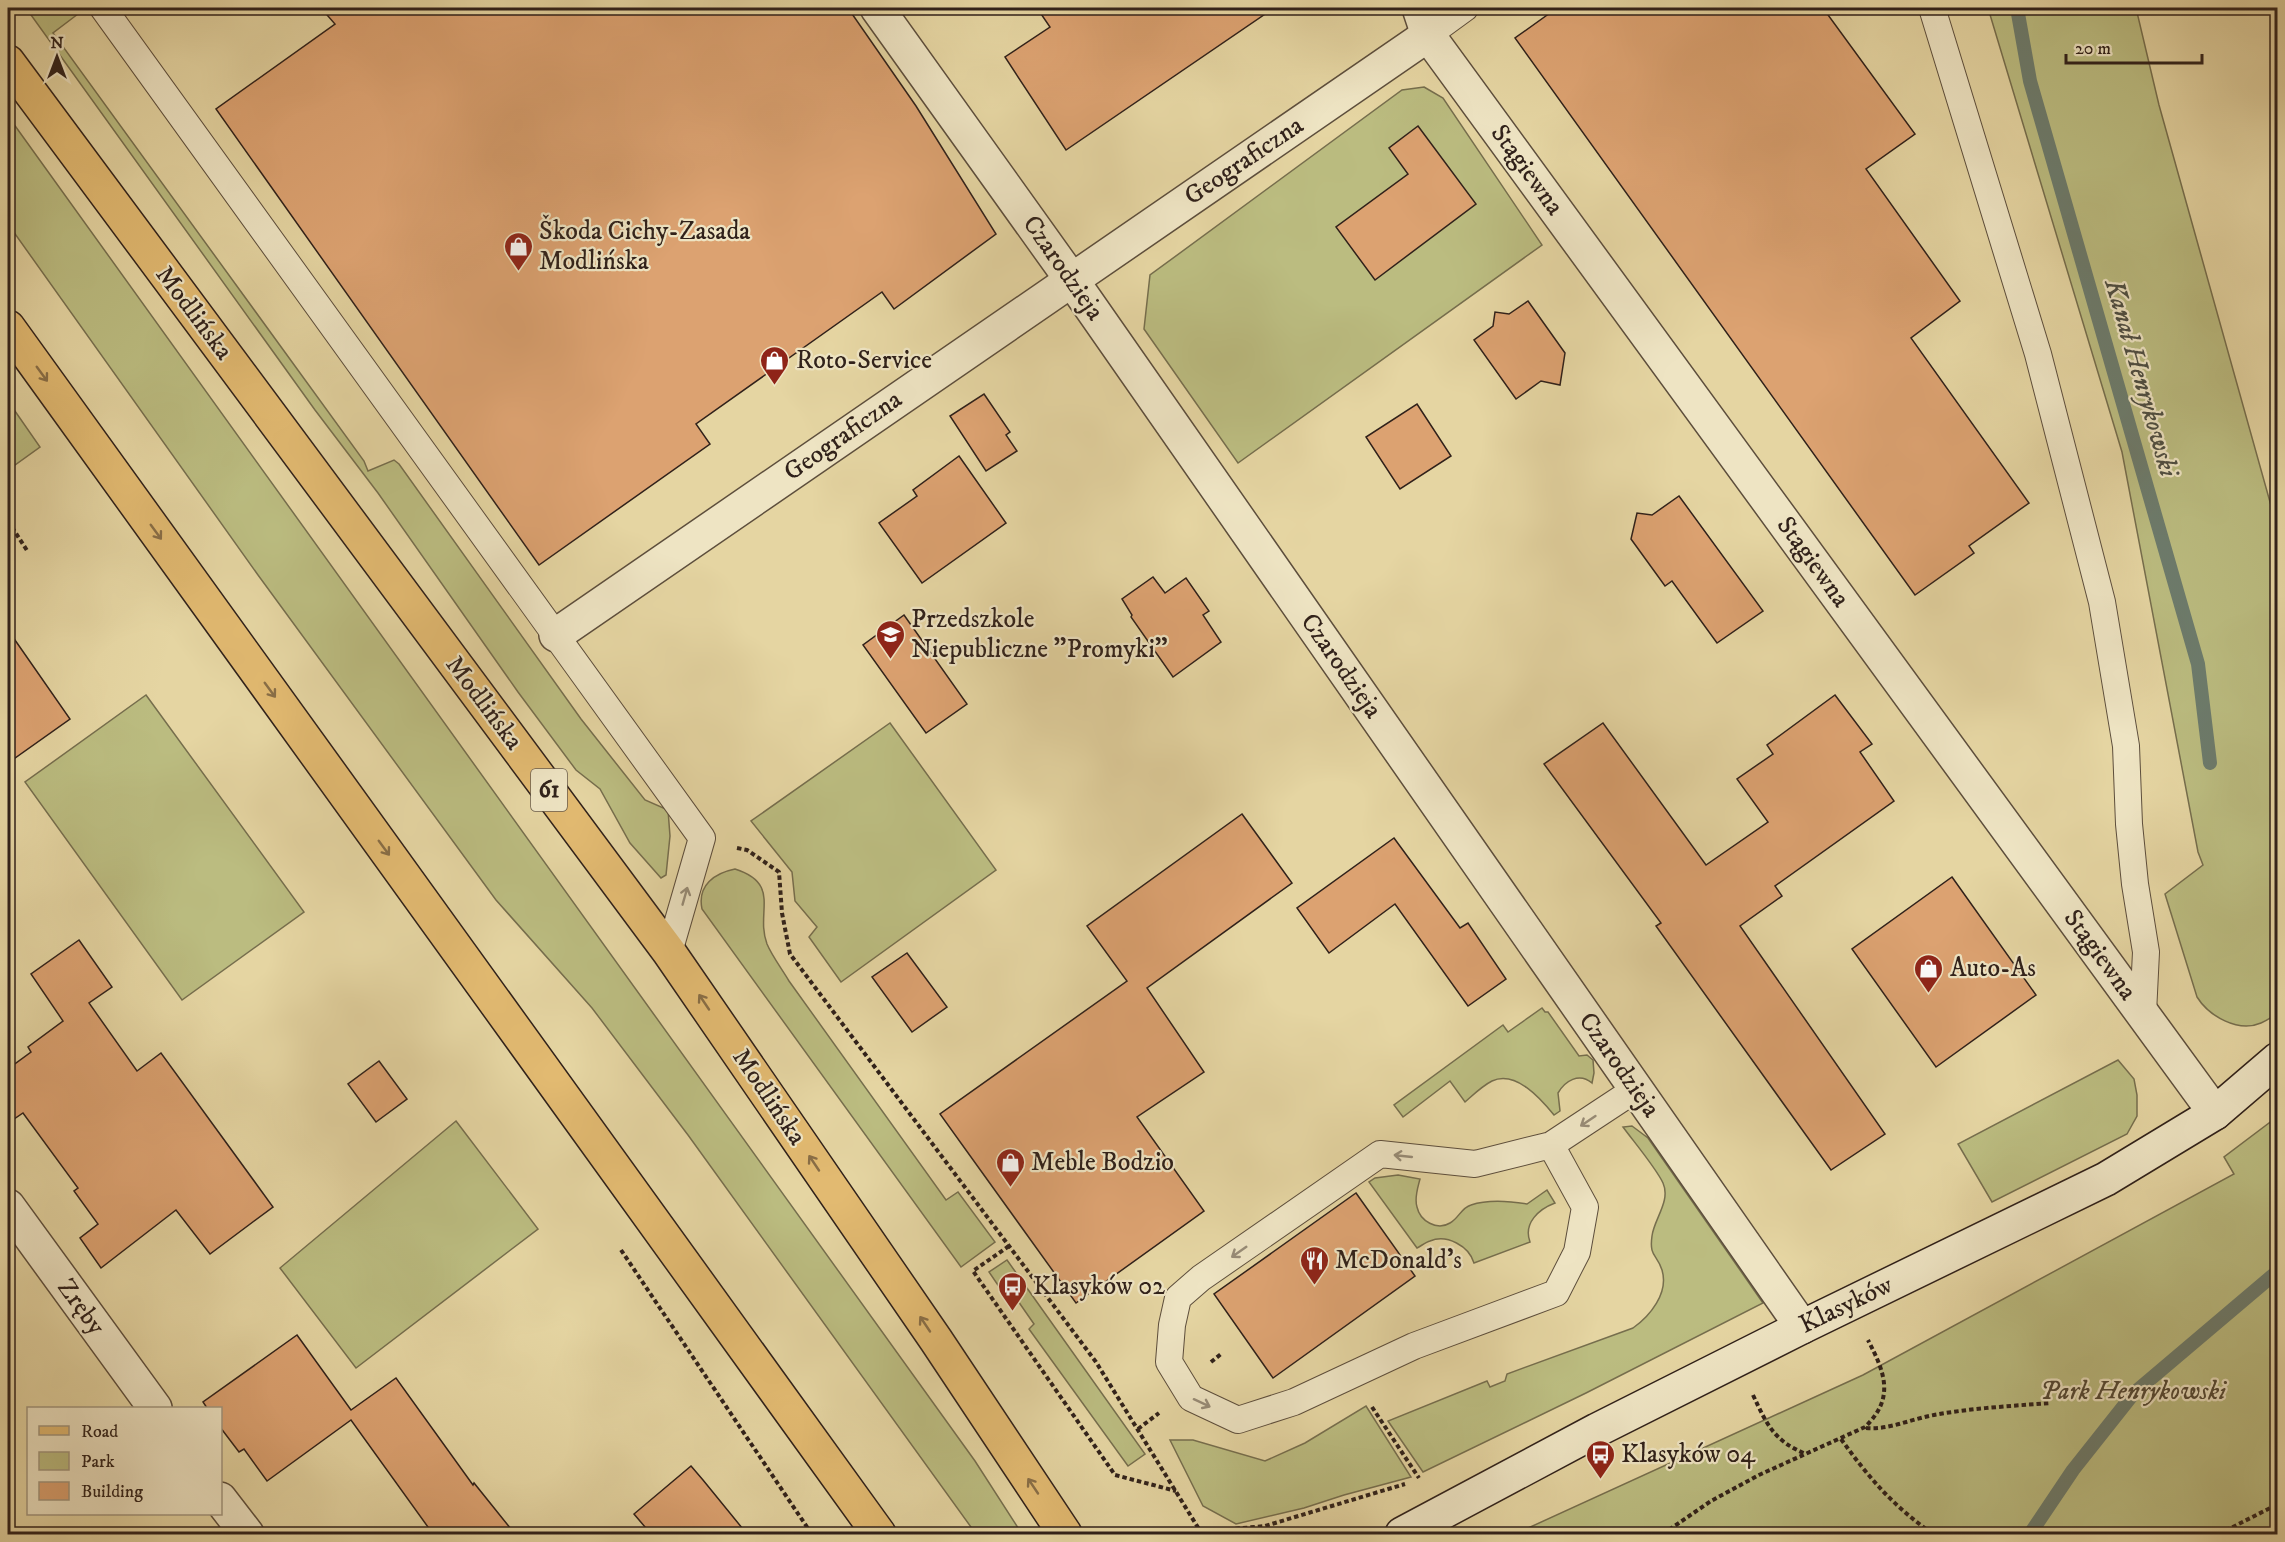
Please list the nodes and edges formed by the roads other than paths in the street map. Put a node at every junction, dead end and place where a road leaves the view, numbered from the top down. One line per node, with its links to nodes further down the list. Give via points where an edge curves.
1 (103, 8): 9 (lane)
2 (878, 8): 7 (street, Czarodzieja)
3 (1465, 8): 5 (lane)
4 (1932, 8): 11 (lane, via 2038,354 2102,602 2126,746 2131,844 2146,952)
5 (1424, 21): 7 (street, Geograficzna); 11 (street, Stągiewna)
6 (8, 62): 10 (main road, Modlińska / 61)
7 (1071, 279): 9 (street, Geograficzna); 13 (street, Czarodzieja)
8 (8, 327): 21 (main road, one-way to 21)
9 (556, 635): 10 (lane, one-way to 9, via 702,838)
10 (669, 952): 22 (main road, Modlińska / 61, one-way to 10)
11 (2143, 1013): 14 (street, Stągiewna)
12 (2277, 1059): 14 (street, Klasyków)
13 (1636, 1089): 15 (lane, one-way to 15); 17 (street, Czarodzieja)
14 (2215, 1113): 17 (street, Klasyków, via 2106,1179)
15 (1551, 1145): 15 (lane, one-way to 15, via 1475,1164 1380,1154 1201,1278 1179,1298 1172,1325 1169,1362 1191,1398 1238,1420 1294,1402 1414,1346 1556,1293 1577,1252 1585,1207)
16 (8, 1206): 18 (street, Zręby)
17 (1802, 1327): 23 (street, Klasyków)
18 (154, 1407)
19 (222, 1502): 20 (street)
20 (246, 1534)
21 (879, 1534)
22 (1065, 1534)
23 (1402, 1534)

